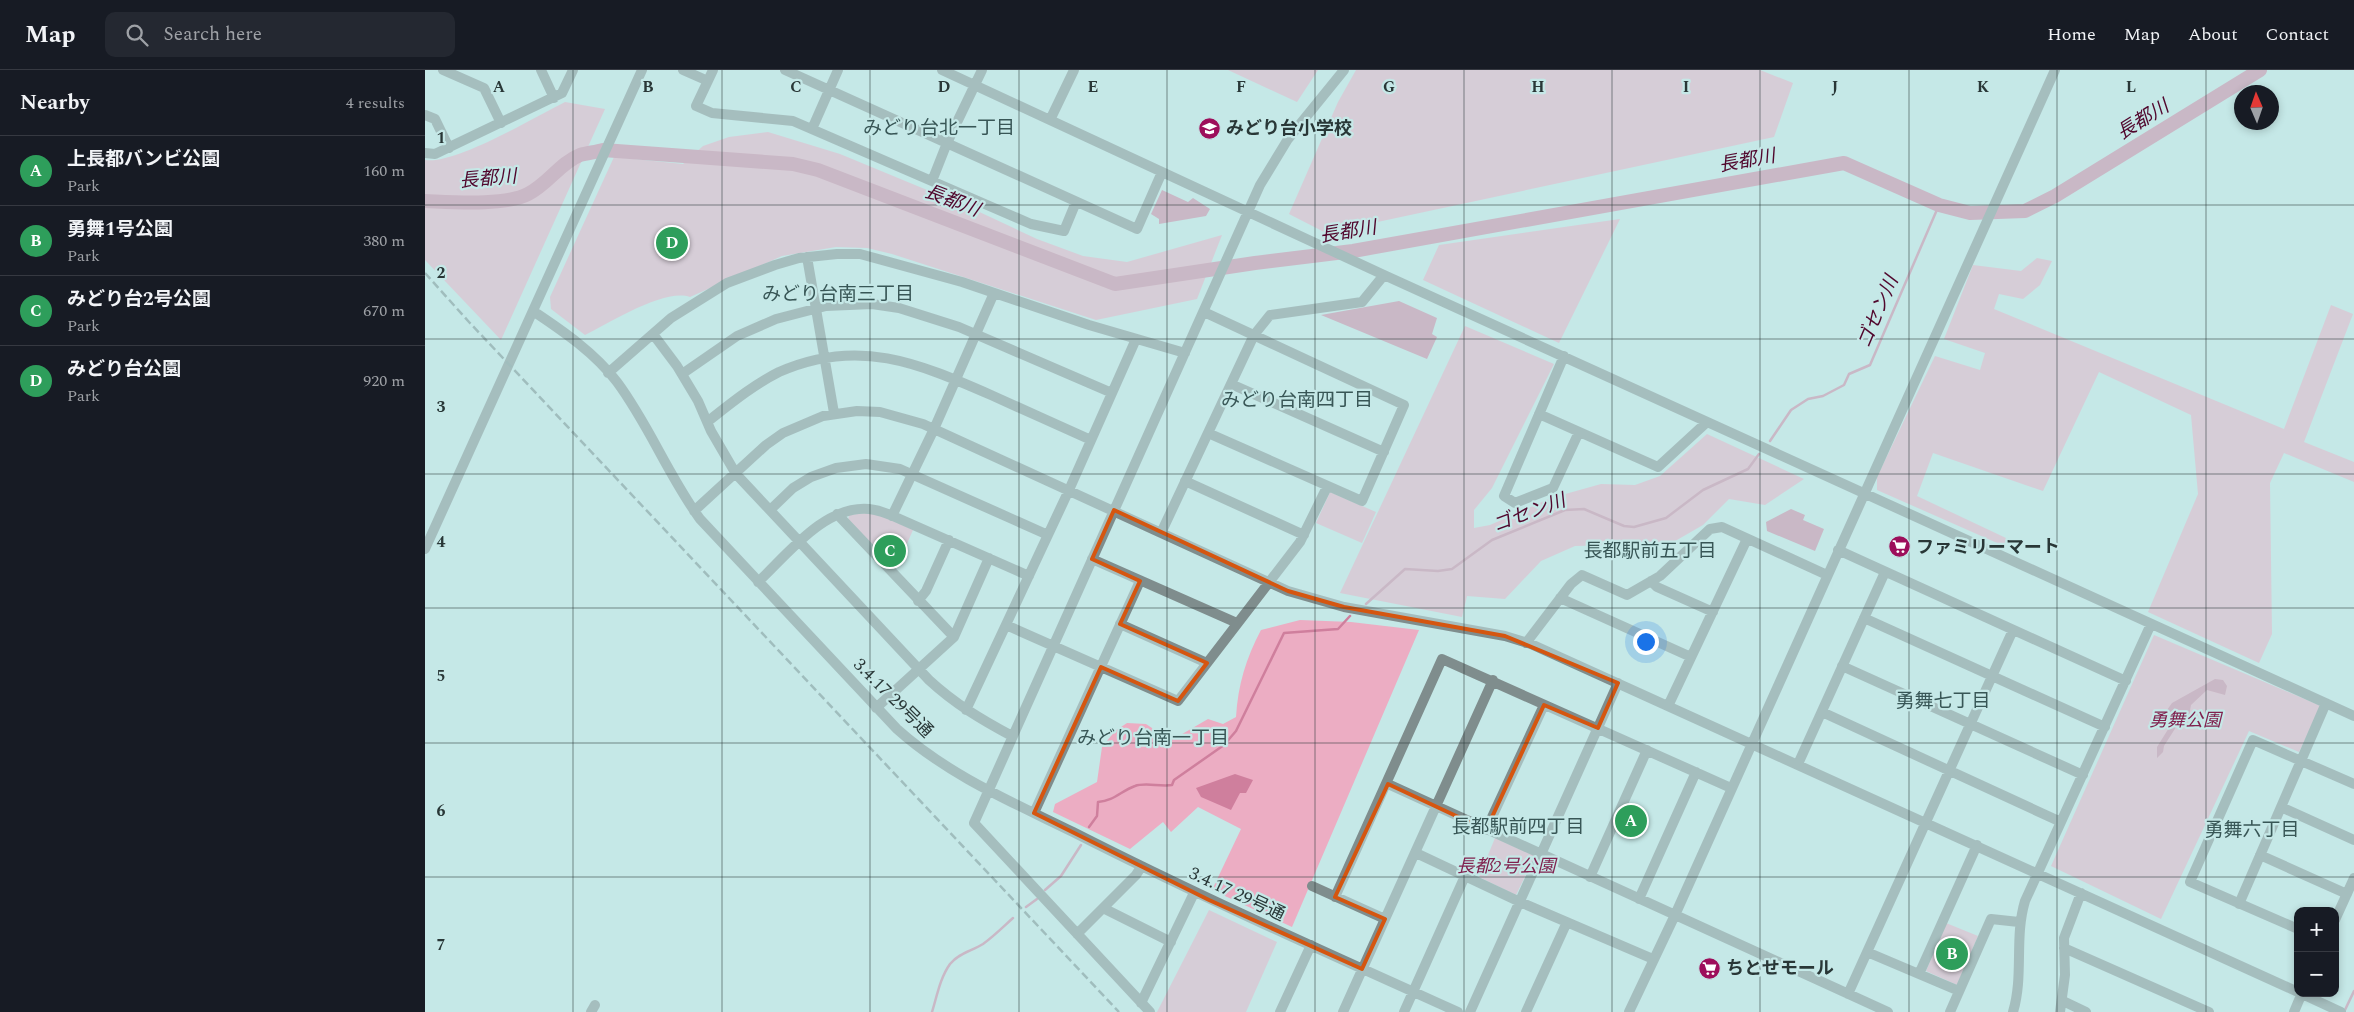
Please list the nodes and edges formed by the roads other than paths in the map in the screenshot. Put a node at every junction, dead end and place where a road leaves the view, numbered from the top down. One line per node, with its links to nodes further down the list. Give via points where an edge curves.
1 (443, 70): 20 (street, via 484,88)
2 (541, 70): 17 (street)
3 (573, 70): 17 (street, via 562,93)
4 (642, 70): 33 (street)
5 (683, 70): 14 (street)
6 (713, 70): 14 (street)
7 (785, 70): 16 (street)
8 (838, 70): 16 (street)
9 (942, 70): 15 (street)
10 (983, 70): 15 (street)
11 (1074, 70): 19 (street)
12 (1344, 70): 28 (street, via 1288,139)
13 (2055, 70): 61 (street)
14 (708, 81): 21 (street, via 696,106 712,113 793,121)
15 (975, 86): 19 (street); 22 (street)
16 (829, 90): 21 (street); 22 (street)
17 (554, 98): 20 (street)
18 (425, 115): 23 (street, via 435,119)
19 (1050, 120): 25 (street)
20 (501, 123): 23 (street)
21 (812, 129): 26 (street)
22 (947, 143): 26 (street); 27 (street)
23 (449, 148): 24 (street, via 435,154)
24 (425, 153)
25 (1162, 172): 27 (street, via 1137,229); 28 (street)
26 (932, 181): 27 (street, via 1031,224 1064,231)
27 (1076, 202)
28 (1247, 212): 30 (street); 34 (street)
29 (807, 257): 31 (street, via 860,254); 32 (street); 36 (street, via 727,283 690,304)
30 (1383, 275): 37 (street, via 1362,302 1269,315); 40 (street)
31 (994, 293): 35 (street); 38 (street)
32 (816, 308): 35 (street, via 855,304 889,306); 41 (street); 43 (street, via 745,332)
33 (533, 311): 42 (street, 3.4.17 29号通, via 580,345); 73 (street)
34 (1204, 312): 37 (street); 39 (street)
35 (976, 333): 44 (street); 46 (street)
36 (653, 334): 42 (street); 43 (street)
37 (1254, 335): 45 (street); 55 (street, via 1405,405)
38 (1136, 339): 39 (street); 46 (street)
39 (1185, 353): 63 (street)
40 (1563, 356): 48 (street); 50 (street)
41 (825, 358): 44 (street, via 888,358); 47 (street); 49 (street, via 771,376)
42 (608, 373): 64 (street, 3.4.17 29号通, via 637,411)
43 (682, 374): 49 (street)
44 (956, 380): 51 (street); 54 (street)
45 (1231, 384): 53 (street); 55 (street)
46 (1112, 394): 54 (street)
47 (834, 413): 51 (street, via 880,412); 56 (street, via 783,433)
48 (1539, 414): 52 (street); 52 (street, via 1503,496 1515,503 1553,488)
49 (707, 422): 56 (street)
50 (1707, 422): 52 (street, via 1658,467); 61 (street)
51 (934, 429): 57 (street); 60 (street)
52 (1579, 432)
53 (1207, 433): 58 (street); 59 (street)
54 (1091, 440): 60 (street)
55 (1384, 452): 59 (street, via 1362,502)
56 (736, 474): 62 (street); 64 (street)
57 (912, 474): 62 (street, via 866,464 836,468 802,482); 66 (street); 68 (street)
58 (1185, 481): 67 (street); 69 (street)
59 (1327, 487): 69 (street)
60 (1069, 490): 63 (street); 68 (street)
61 (1863, 494): 74 (street); 90 (street)
62 (770, 510): 72 (street)
63 (1114, 510): 67 (street); 76 (street)
64 (694, 511): 82 (street, 3.4.17 29号通)
65 (837, 514): 66 (street, via 868,509); 72 (street); 85 (street)
66 (892, 516): 71 (street)
67 (1161, 533): 83 (street)
68 (1048, 535): 79 (street)
69 (1304, 535): 83 (street)
70 (1747, 539): 78 (street); 81 (street, via 1722,527 1711,529); 86 (street)
71 (949, 540): 75 (street); 85 (street, via 926,591)
72 (800, 542): 82 (street); 100 (street)
73 (425, 549)
74 (1838, 550): 77 (street); 78 (street)
75 (989, 558): 79 (street); 93 (street)
76 (1092, 559): 80 (street); 95 (street)
77 (1885, 572): 87 (street); 92 (street)
78 (1827, 575): 116 (street)
79 (1029, 576): 91 (street)
80 (1140, 581): 88 (street); 89 (street)
81 (1651, 581): 84 (street, via 1627,595 1581,575); 86 (street)
82 (758, 582): 108 (street, 3.4.17 29号通)
83 (1268, 582): 88 (street); 94 (street, via 1344,607 1505,636)
84 (1560, 598): 94 (street); 96 (street)
85 (918, 601): 93 (street)
86 (1713, 612): 96 (street)
87 (1864, 618): 98 (street); 101 (street)
88 (1237, 623): 97 (street)
89 (1121, 624): 97 (street); 99 (street)
90 (2151, 624): 103 (street); 105 (street)
91 (1006, 625): 95 (street); 109 (street)
92 (2013, 630): 101 (street); 103 (street)
93 (954, 637): 100 (street)
94 (1526, 643): 104 (street)
95 (1053, 646): 99 (street); 115 (street)
96 (1691, 657): 107 (street)
97 (1207, 663): 99 (street, via 1178,701)
98 (1843, 666): 110 (street); 112 (street)
99 (1101, 667): 129 (street)
100 (919, 669): 108 (street); 109 (street)
101 (1992, 676): 112 (street); 113 (street)
102 (1493, 680): 106 (street); 123 (street, via 1442,659); 127 (street)
103 (2125, 681): 113 (street)
104 (1618, 683): 107 (street); 114 (street)
105 (2326, 703): 111 (street); 118 (street)
106 (1544, 705): 114 (street); 132 (street)
107 (1668, 706): 116 (street)
108 (876, 708): 126 (street, 3.4.17 29号通, via 921,750)
109 (965, 710): 115 (street)
110 (1821, 712): 119 (street); 120 (street)
111 (2354, 716)
112 (1970, 723): 120 (street); 122 (street)
113 (2105, 727): 122 (street)
114 (1598, 728): 117 (street); 136 (street)
115 (1012, 736): 126 (street)
116 (1751, 743): 119 (street); 125 (street)
117 (1647, 750): 121 (street); 141 (street)
118 (2301, 760): 124 (street); 128 (street); 150 (street, via 2253,740 2189,882)
119 (1798, 764): 130 (street)
120 (1949, 770): 130 (street); 131 (street)
121 (1696, 772): 125 (street); 148 (street)
122 (2083, 775): 131 (street)
123 (1387, 784): 127 (street); 147 (street)
124 (2354, 784)
125 (1731, 788): 153 (street)
126 (988, 790): 129 (street, 3.4.17 29号通); 158 (street, via 974,823)
127 (1437, 807): 132 (street); 135 (street)
128 (2281, 807): 133 (street); 137 (street)
129 (1034, 813): 138 (street, 3.4.17 29号通)
130 (1925, 822): 134 (street); 162 (street)
131 (2061, 822): 139 (street)
132 (1486, 830): 136 (street)
133 (2354, 840)
134 (1977, 845): 139 (street); 165 (street)
135 (1416, 853): 140 (street); 154 (street)
136 (1541, 855): 141 (street); 149 (street)
137 (2260, 855): 146 (street); 150 (street)
138 (1141, 867): 144 (street, 3.4.17 29号通); 151 (street)
139 (2038, 873): 145 (street); 156 (street)
140 (1465, 876): 149 (street); 168 (street)
141 (1590, 877): 148 (street)
142 (2354, 878): 146 (street)
143 (1312, 886): 147 (street)
144 (1194, 893): 159 (street); 160 (street, 3.4.17 29号通)
145 (2081, 893): 161 (street, via 2067,926); 166 (street)
146 (2347, 894): 152 (street)
147 (1335, 896): 154 (street)
148 (1639, 898): 153 (street)
149 (1520, 902): 155 (street); 180 (street)
150 (2239, 904): 157 (street)
151 (1103, 908): 158 (street); 159 (street)
152 (2339, 911)
153 (1675, 914): 163 (street); 169 (street)
154 (1385, 919): 164 (street)
155 (1567, 922): 163 (street); 181 (street)
156 (2019, 922): 167 (street, via 1991,919); 185 (street, via 2018,986)
157 (2294, 928)
158 (1077, 934): 172 (street)
159 (1171, 942): 172 (street)
160 (1311, 945): 164 (street, 3.4.17 29号通); 176 (street)
161 (2064, 948): 173 (street); 187 (street)
162 (1867, 952): 165 (street); 169 (street)
163 (1653, 959): 182 (street)
164 (1362, 969): 168 (street, 3.4.17 29号通); 177 (street)
165 (1919, 974): 167 (street)
166 (2294, 990)
167 (1959, 991): 184 (street)
168 (1413, 992): 178 (street); 179 (street, 3.4.17 29号通)
169 (1848, 994): 183 (street)
170 (2299, 997): 188 (street)
171 (2309, 997): 174 (street)
172 (1141, 1003): 175 (street)
173 (2062, 1007): 186 (street)
174 (2339, 1011)
175 (1149, 1012)
176 (1280, 1012)
177 (1343, 1012)
178 (1404, 1012)
179 (1458, 1012)
180 (1470, 1012)
181 (1526, 1012)
182 (1629, 1012)
183 (1888, 1012)
184 (1950, 1012)
185 (2013, 1012)
186 (2086, 1012)
187 (2209, 1012)
188 (2294, 1012)

